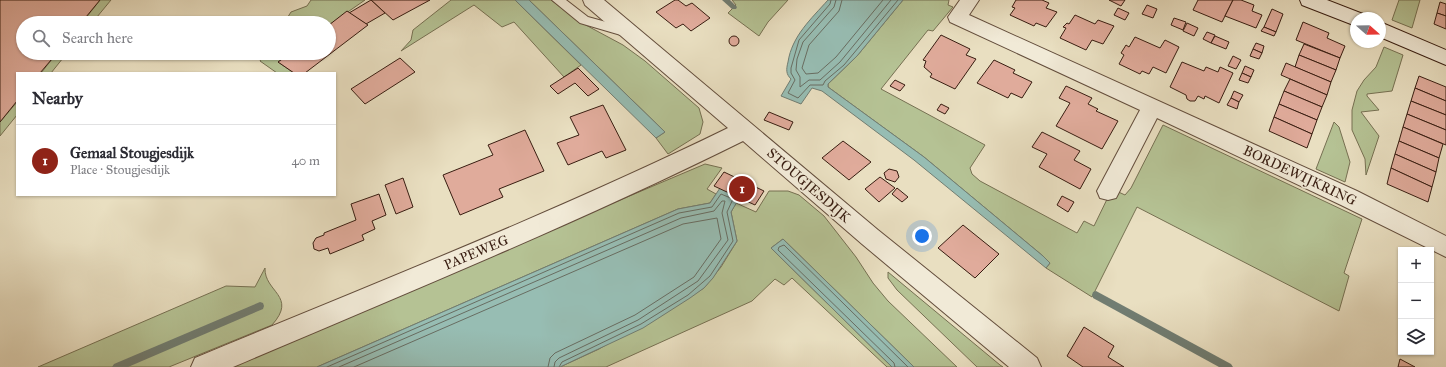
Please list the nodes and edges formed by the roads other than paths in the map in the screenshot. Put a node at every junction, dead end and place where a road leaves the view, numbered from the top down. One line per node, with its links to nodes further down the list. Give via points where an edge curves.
1 (558, 0): 7 (lane, via 584,20)
2 (592, 0): 7 (street, STOUGJESDIJK)
3 (970, 0): 9 (street, BORDEWIJKRING, via 957,17)
4 (1310, 0): 5 (street)
5 (1350, 17)
6 (1386, 32): 8 (street)
7 (631, 33): 10 (street, STOUGJESDIJK)
8 (1446, 58)
9 (1152, 107): 11 (street); 12 (street, BORDEWIJKRING, via 1349,198)
10 (745, 130): 13 (street, PAPEWEG, via 543,223); 14 (street, STOUGJESDIJK)
11 (1108, 191)
12 (1446, 247)
13 (204, 367)
14 (1028, 367)

